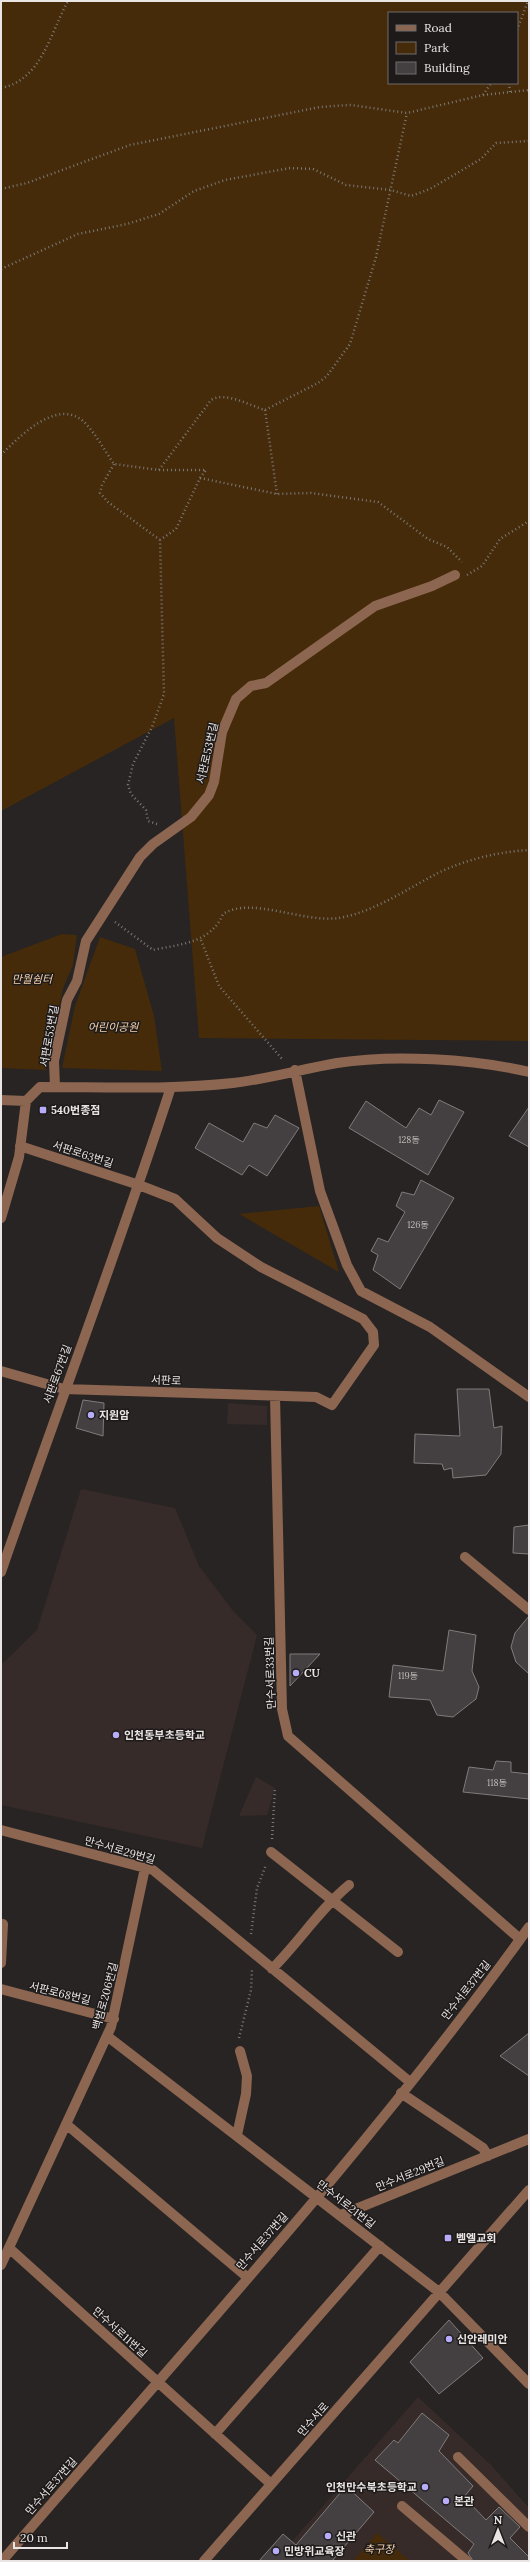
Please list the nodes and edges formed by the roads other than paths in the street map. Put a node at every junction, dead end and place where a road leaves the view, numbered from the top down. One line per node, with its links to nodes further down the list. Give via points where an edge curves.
1 (455, 574): 4 (street, 서판로53번길, via 432,586 374,606 266,683 251,686 236,699 222,732 214,782 209,795 191,817 152,844 140,857 86,941 77,981 67,1000 54,1061)
2 (295, 1070): 3 (street, via 380,1059 492,1063); 5 (street, via 234,1083); 14 (street, via 320,1191 347,1265 361,1291 430,1327)
3 (529, 1072)
4 (54, 1087): 5 (street); 7 (street, via 40,1087)
5 (171, 1087): 9 (street, 서판로67번길)
6 (1, 1100): 7 (street)
7 (26, 1101): 8 (street)
8 (20, 1146): 9 (street, 서판로63번길); 10 (street)
9 (139, 1185): 12 (street, 서판로67번길); 13 (street, 서판로, via 175,1199 216,1238 261,1267 363,1319 373,1332 374,1346 332,1405 316,1397)
10 (1, 1218)
11 (1, 1371): 12 (street, 서판로)
12 (64, 1389): 13 (street, 서판로); 16 (street, 서판로67번길)
13 (275, 1396): 25 (street, 만수서로33번길, via 282,1709 288,1736)
14 (529, 1397)
15 (465, 1557): 17 (street)
16 (1, 1572)
17 (529, 1610)
18 (1, 1830): 20 (street, 만수서로29번길)
19 (271, 1852): 22 (street)
20 (145, 1868): 28 (street, 만수서로29번길, via 152,1870); 30 (street, 백범로206번길)
21 (349, 1885): 22 (street)
22 (332, 1900): 26 (street); 28 (street, via 298,1943)
23 (4, 1924): 27 (street)
24 (529, 1927): 25 (street, 만수서로37번길)
25 (520, 1939): 33 (street, 만수서로37번길)
26 (398, 1952)
27 (1, 1963)
28 (272, 1969): 33 (street, 만수서로29번길)
29 (1, 1990): 30 (street, 서판로68번길)
30 (114, 2019): 31 (street, 백범로206번길)
31 (107, 2036): 35 (street, 백범로206번길); 36 (street, 만수서로21번길)
32 (240, 2051): 36 (street, via 248,2076)
33 (410, 2082): 34 (street, 만수서로37번길)
34 (400, 2093): 38 (street, via 483,2148); 40 (street, 만수서로37번길)
35 (66, 2124): 43 (street, 백범로206번길); 45 (street)
36 (237, 2135): 40 (street, 만수서로21번길)
37 (529, 2139): 38 (street, 만수서로29번길)
38 (488, 2156): 41 (street, 만수서로29번길)
39 (529, 2190): 46 (street, 만수서로)
40 (317, 2196): 41 (street, 만수서로21번길); 45 (street, 만수서로37번길)
41 (341, 2215): 42 (street, 만수서로21번길)
42 (380, 2246): 46 (street, 만수서로21번길); 49 (street)
43 (9, 2248): 44 (street, 백범로206번길); 47 (street, 만수서로11번길)
44 (1, 2265)
45 (248, 2277): 47 (street, 만수서로37번길)
46 (440, 2292): 48 (street); 51 (street, 만수서로)
47 (157, 2381): 49 (street, 만수서로11번길); 54 (street, 만수서로37번길)
48 (529, 2384)
49 (215, 2434): 51 (street, 만수서로11번길)
50 (458, 2457): 53 (street)
51 (271, 2484): 55 (street, 만수서로)
52 (402, 2506): 56 (street)
53 (529, 2527)
54 (2, 2561)
55 (204, 2561)
56 (467, 2561)

